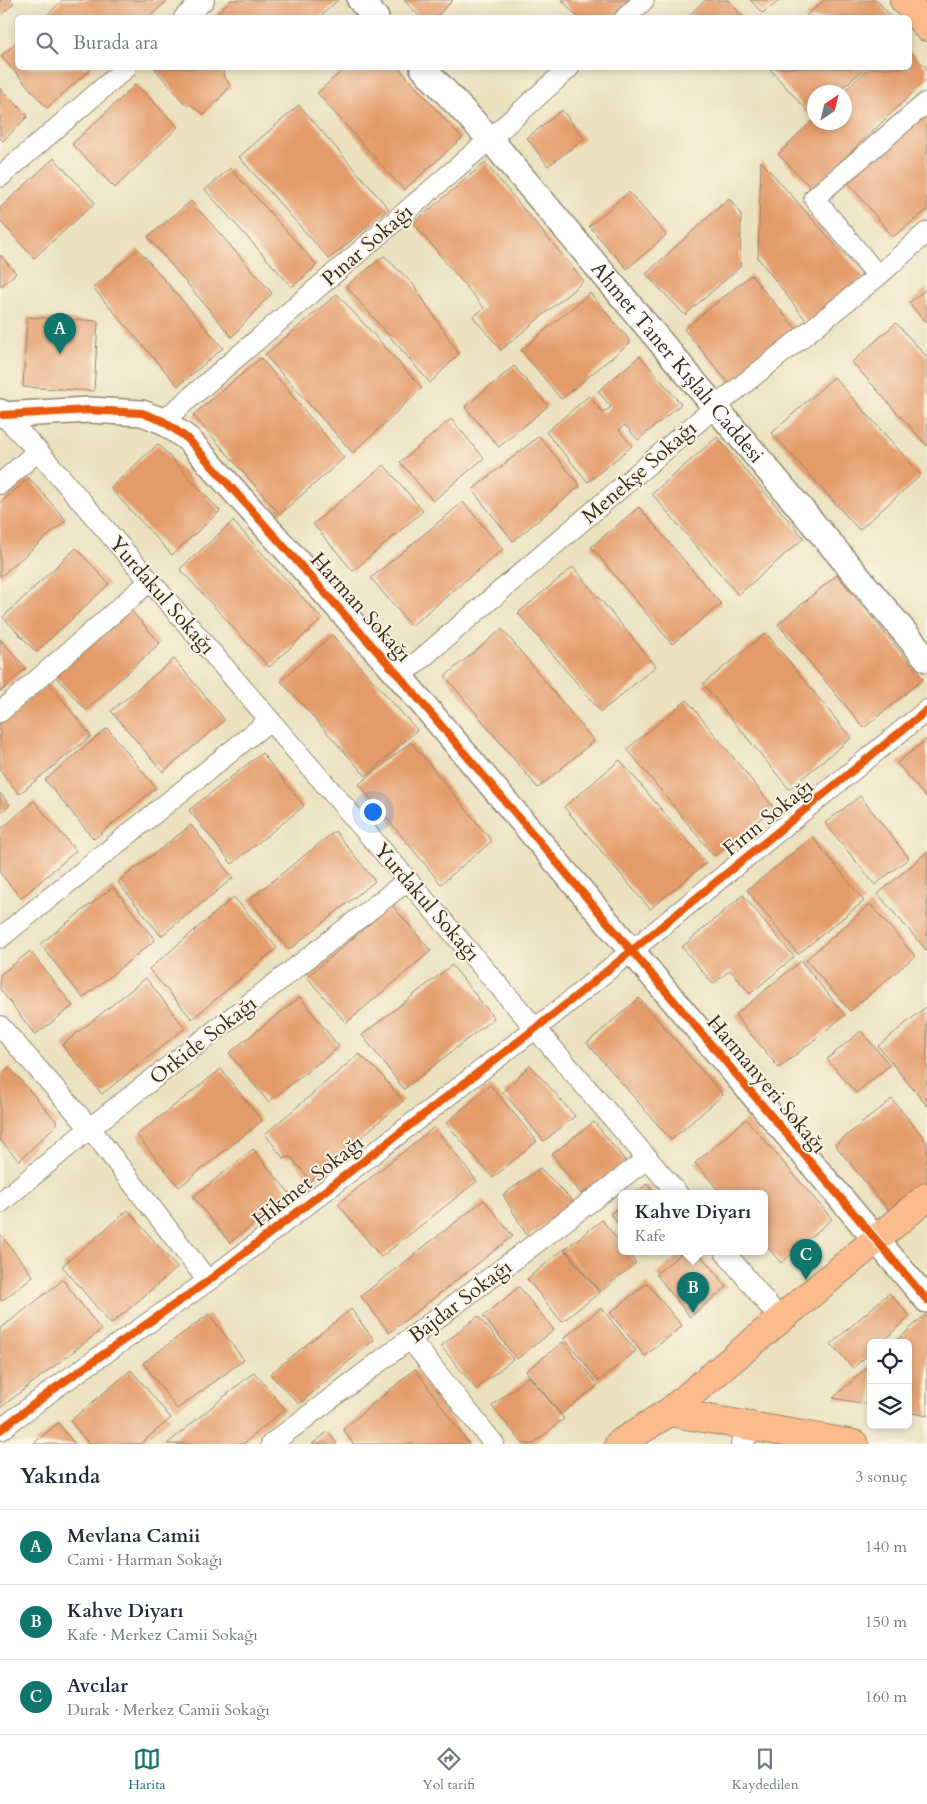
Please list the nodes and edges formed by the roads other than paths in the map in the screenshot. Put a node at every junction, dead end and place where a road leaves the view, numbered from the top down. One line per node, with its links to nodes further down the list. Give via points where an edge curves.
1 (204, 0): 5 (street)
2 (360, 0): 6 (street)
3 (644, 0): 7 (street)
4 (904, 0): 8 (main road)
5 (187, 15)
6 (373, 15)
7 (628, 15)
8 (927, 27)
9 (124, 70): 14 (street)
10 (425, 70): 13 (street, Ahmet Taner Kışlalı Caddesi)
11 (567, 70): 13 (street, Pınar Sokağı)
12 (927, 102): 16 (street, via 814,198)
13 (490, 139): 17 (street, Ahmet Taner Kışlalı Caddesi); 19 (street, Pınar Sokağı)
14 (0, 177)
15 (927, 232): 16 (street, Menekşe Sokağı)
16 (878, 276): 17 (street, Menekşe Sokağı)
17 (715, 407): 23 (street, Ahmet Taner Kışlalı Caddesi); 24 (street, Menekşe Sokağı)
18 (1, 413): 19 (street, Harman Sokağı, via 88,410 142,413); 20 (street, Harman Sokağı)
19 (163, 421): 24 (street, Harman Sokağı, via 188,438)
20 (38, 451): 21 (street); 22 (street, Yurdakul Sokağı)
21 (0, 484)
22 (150, 581): 26 (street); 27 (street, Yurdakul Sokağı)
23 (927, 659)
24 (400, 677): 30 (street, Harman Sokağı)
25 (927, 710): 30 (street, Fırın Sokağı)
26 (0, 712)
27 (270, 720): 28 (street, Yurdakul Sokağı); 29 (street)
28 (408, 880): 32 (street, Yurdakul Sokağı); 33 (street, Orkide Sokağı)
29 (0, 938)
30 (632, 952): 32 (street, Hikmet Sokağı); 38 (street, Harmanyeri Sokağı)
31 (0, 1026): 33 (street)
32 (534, 1028): 34 (street, Yurdakul Sokağı); 40 (street, Hikmet Sokağı)
33 (90, 1128): 37 (street, Orkide Sokağı); 40 (street)
34 (648, 1158): 35 (street, Yurdakul Sokağı); 43 (street, Bajdar Sokağı)
35 (675, 1190)
36 (927, 1197): 38 (main road)
37 (0, 1203)
38 (876, 1240): 41 (street, Harmanyeri Sokağı); 42 (main road)
39 (727, 1255): 42 (street)
40 (208, 1281): 45 (street, Hikmet Sokağı)
41 (927, 1300)
42 (780, 1319): 44 (main road)
43 (410, 1339): 47 (street, Bajdar Sokağı); 48 (street)
44 (669, 1412): 46 (main road); 49 (main road)
45 (0, 1430)
46 (750, 1436): 50 (main road)
47 (271, 1444)
48 (494, 1444)
49 (619, 1444)
50 (854, 1444)

